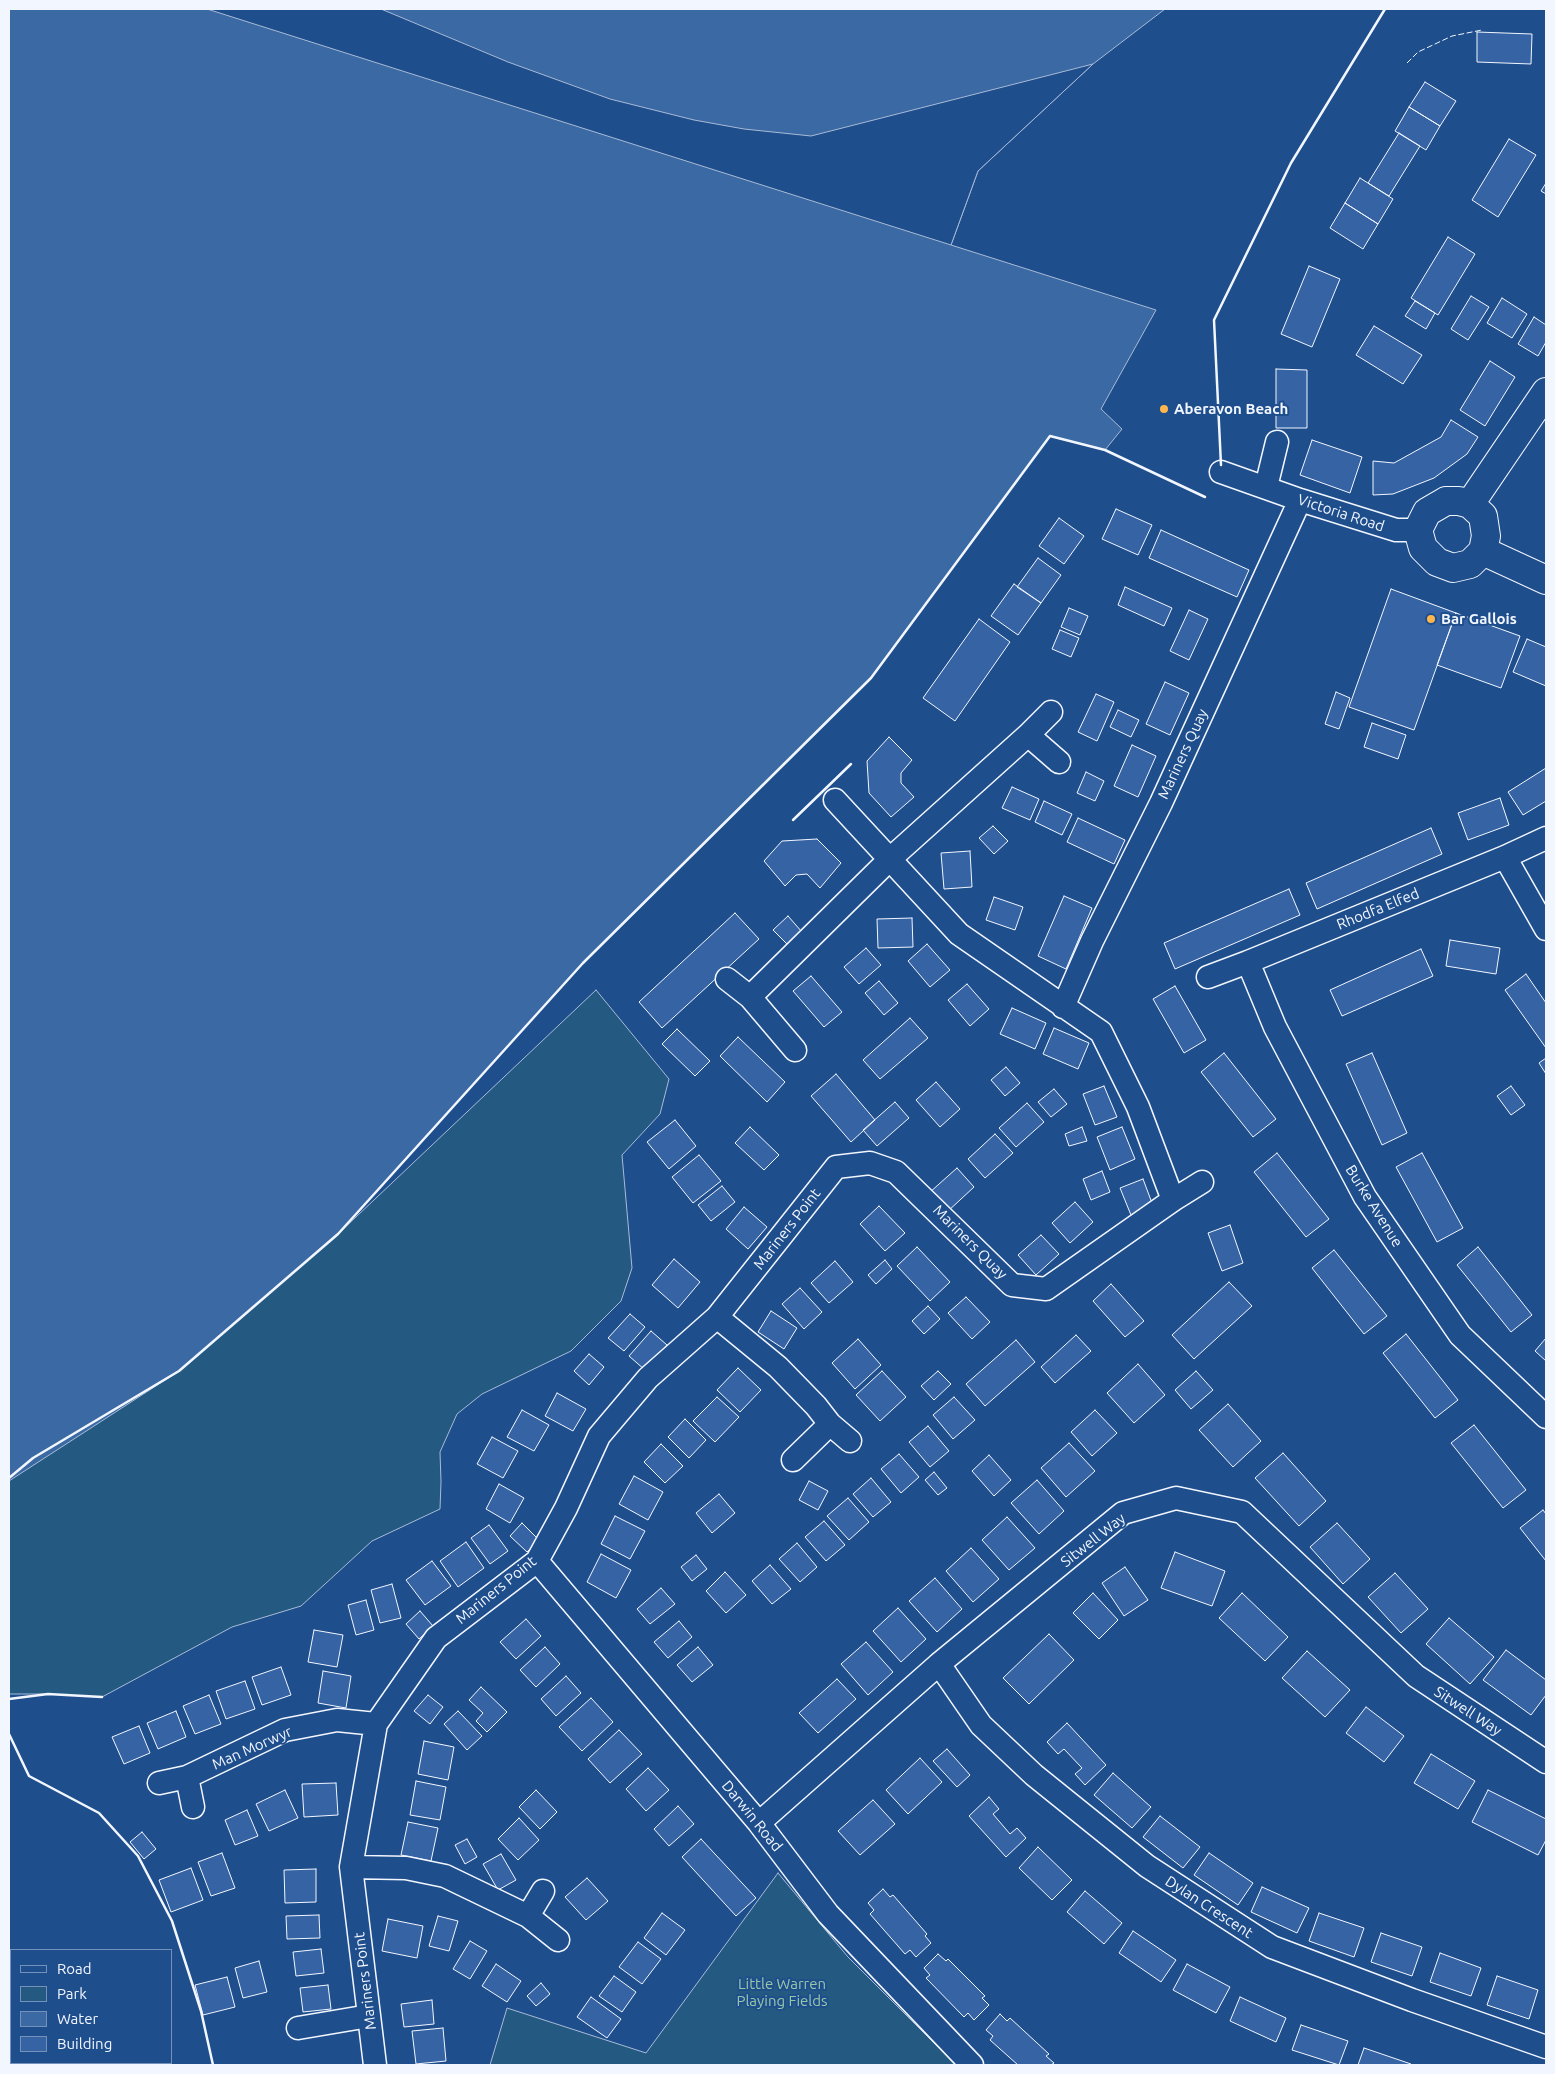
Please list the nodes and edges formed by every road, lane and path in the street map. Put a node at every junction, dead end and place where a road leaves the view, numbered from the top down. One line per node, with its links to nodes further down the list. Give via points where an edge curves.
1 (1546, 392): 6 (street)
2 (1276, 442): 4 (street)
3 (1221, 472): 4 (street, Victoria Road)
4 (1266, 488): 5 (street, Victoria Road)
5 (1300, 500): 7 (street, Victoria Road, via 1396,530); 22 (street, Mariners Quay)
6 (1470, 504): 7 (street, via 1459,500 1446,501 1427,512); 8 (street, via 1483,516 1486,536)
7 (1418, 530): 8 (street, via 1423,548 1437,562 1453,568 1470,564)
8 (1483, 551): 9 (street)
9 (1546, 580)
10 (1052, 712): 11 (street)
11 (1028, 735): 12 (street); 16 (street)
12 (1058, 762)
13 (835, 800): 16 (street)
14 (1546, 838): 15 (street, Rhodfa Elfed)
15 (1505, 857): 17 (street); 18 (street, Rhodfa Elfed)
16 (890, 859): 21 (street); 22 (street, via 959,934)
17 (1546, 930)
18 (1248, 962): 19 (street, Rhodfa Elfed); 28 (street, Burke Avenue, via 1275,1027 1365,1197 1460,1335)
19 (1208, 977)
20 (727, 978): 21 (street)
21 (750, 997): 23 (street)
22 (1064, 1007): 26 (street, via 1101,1032 1138,1107)
23 (795, 1050)
24 (870, 1163): 26 (street, Mariners Quay, via 896,1172 1012,1285 1046,1289); 27 (street, Mariners Point, via 836,1167)
25 (1202, 1182): 26 (street, Mariners Quay)
26 (1173, 1200)
27 (718, 1317): 29 (street, via 778,1367); 32 (street, Mariners Point, via 648,1378 599,1436 566,1508)
28 (1546, 1417)
29 (830, 1424): 30 (street); 31 (street)
30 (850, 1441)
31 (793, 1460)
32 (536, 1561): 34 (street, Mariners Point, via 436,1638); 39 (street, Darwin Road)
33 (939, 1664): 35 (street, Sitwell Way, via 1123,1514 1176,1498 1242,1512 1416,1676); 39 (street, Sitwell Way); 46 (street, Dylan Crescent, via 981,1725 1034,1775 1147,1866 1272,1947)
34 (376, 1724): 36 (street, Man Morwyr, via 337,1720 285,1730); 40 (street, Mariners Point)
35 (1546, 1762)
36 (187, 1777): 37 (street, Man Morwyr); 38 (street)
37 (159, 1783)
38 (193, 1807)
39 (759, 1823): 48 (street, Darwin Road, via 828,1914)
40 (351, 1867): 42 (street, via 406,1868 445,1876); 44 (street, Mariners Point)
41 (543, 1892): 42 (street)
42 (528, 1916): 43 (street)
43 (558, 1940)
44 (370, 2016): 45 (street); 47 (street, Mariners Point)
45 (298, 2028)
46 (1546, 2046)
47 (375, 2065)
48 (972, 2065)

